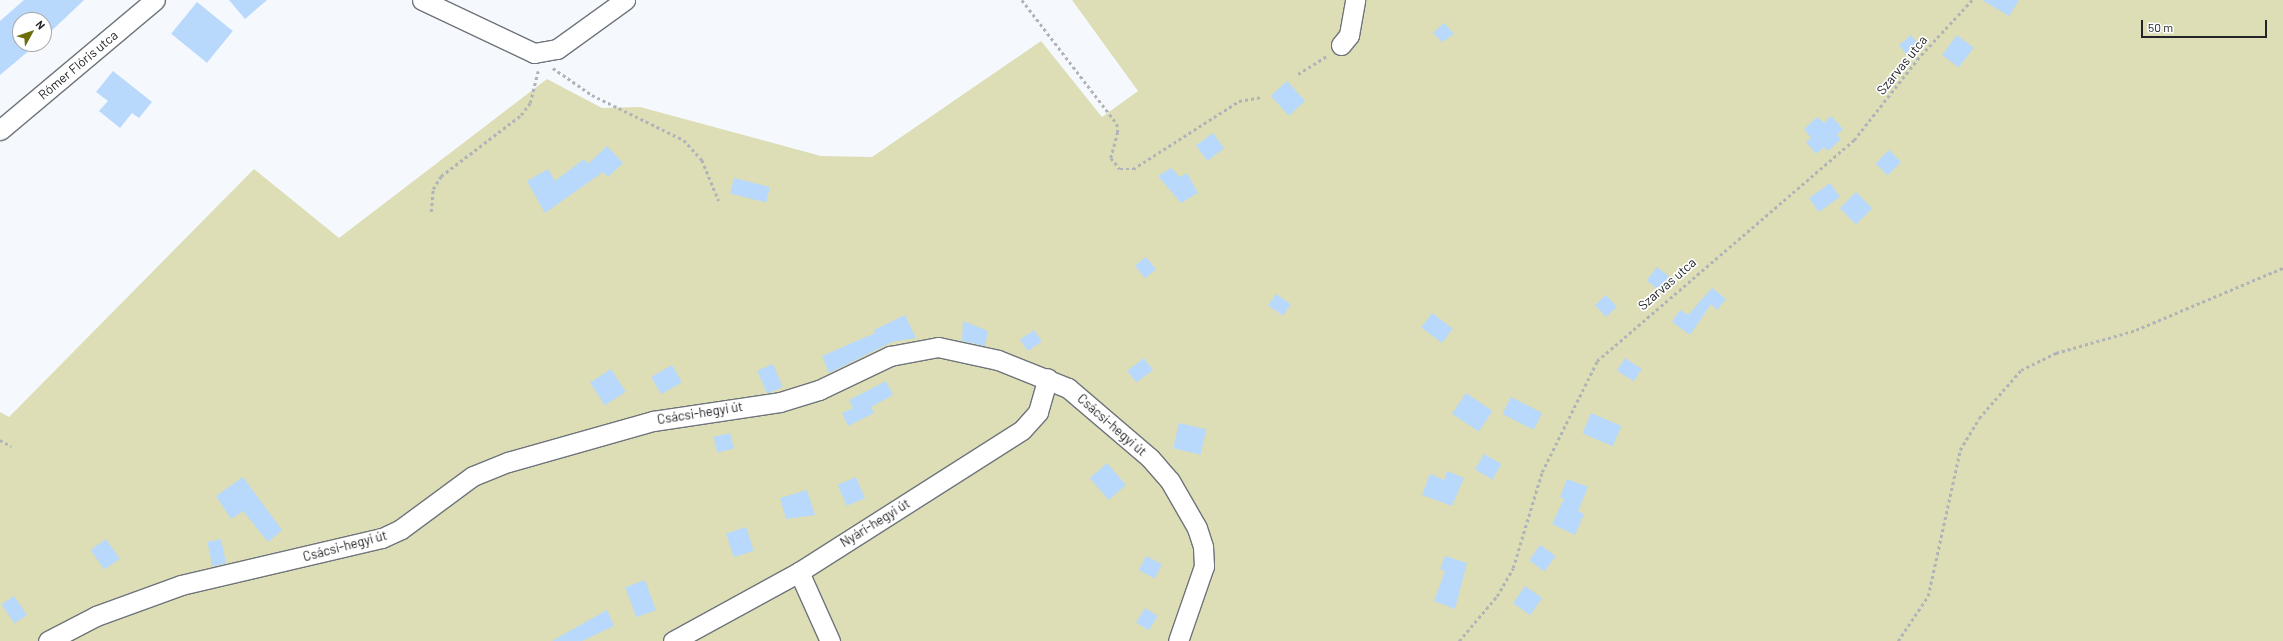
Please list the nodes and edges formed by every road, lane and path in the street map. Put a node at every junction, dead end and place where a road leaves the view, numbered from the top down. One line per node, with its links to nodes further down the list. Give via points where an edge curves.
1 (155, 0): 11 (street, Rómer Flóris utca)
2 (422, 0): 8 (street)
3 (625, 0): 8 (street, via 557,49)
4 (1022, 0): 10 (path, via 1117,124 1118,132 1111,158 1120,169 1133,169 1238,101)
5 (1355, 0): 7 (street, via 1349,35)
6 (1972, 0): 23 (path, Szarvas utca, via 1921,54 1854,140 1597,361 1542,472 1512,568 1496,596)
7 (1341, 45): 9 (path)
8 (534, 53): 12 (path, via 592,96 684,140 702,160); 13 (path, via 538,78 530,103 520,114 441,176 433,188)
9 (1298, 74)
10 (1260, 97)
11 (0, 130)
12 (719, 201)
13 (431, 212)
14 (2283, 268): 24 (path, via 2136,330 2056,353 2021,370 1979,418 1960,450 1928,596)
15 (1048, 378): 18 (street, Nyári-hegyi út, via 1038,412 1022,430); 19 (street, Csácsi-hegyi út, via 998,360 938,347 912,350 819,390 780,402 654,420 508,462 473,476 382,538 181,585 96,616); 22 (street, Csácsi-hegyi út, via 1089,402 1150,458 1170,481 1197,528 1204,566)
16 (0, 440): 17 (path)
17 (11, 446)
18 (799, 572): 20 (street, Nyári-hegyi út); 21 (street)
19 (48, 641)
20 (673, 641)
21 (830, 641)
22 (1178, 641)
23 (1459, 641)
24 (1898, 641)

